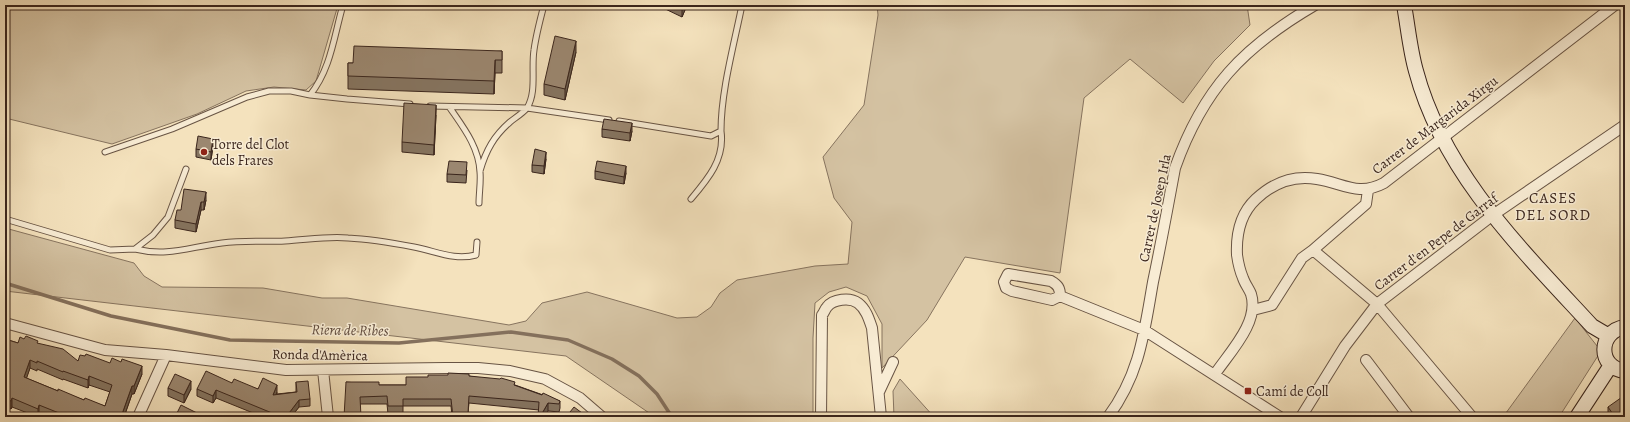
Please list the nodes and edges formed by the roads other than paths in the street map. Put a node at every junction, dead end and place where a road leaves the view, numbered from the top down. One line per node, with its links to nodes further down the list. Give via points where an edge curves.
1 (343, 5): 7 (lane, via 330,56 320,81)
2 (544, 5): 11 (lane, via 534,49 532,95)
3 (742, 5): 13 (lane, via 725,89)
4 (1315, 5): 31 (street, Carrer de Josep Irla, via 1286,22 1240,59 1218,84 1197,116 1175,168)
5 (1404, 5): 14 (street, via 1416,71)
6 (1615, 5): 14 (street, Carrer de Margarida Xirgu)
7 (310, 95): 8 (lane); 15 (lane, via 291,91 269,91 247,97 184,124)
8 (417, 105)
9 (424, 106): 10 (lane)
10 (450, 108): 11 (lane); 17 (lane, via 471,140)
11 (526, 108): 13 (lane, via 711,136); 17 (lane, via 490,143)
12 (1625, 125): 21 (street, Carrer d'en Pepe de Garraf)
13 (721, 131): 19 (lane, via 722,148 717,164)
14 (1442, 138): 18 (street, Carrer de Margarida Xirgu, via 1384,183); 21 (street, via 1453,160)
15 (105, 152)
16 (186, 169): 24 (lane, via 168,217 153,235)
17 (480, 171): 20 (lane)
18 (1368, 190): 25 (street, via 1366,204); 28 (street, Carrer de Margarida Xirgu, via 1304,177 1272,186 1253,202 1240,224 1237,244 1240,267 1251,293)
19 (691, 199)
20 (479, 203)
21 (1493, 215): 27 (street, Carrer d'en Pepe de Garraf); 32 (street, via 1592,326)
22 (5, 219): 24 (lane, via 110,250)
23 (477, 242): 24 (lane, via 476,255 459,258 415,247 328,237 285,241 235,241 168,252 151,252)
24 (135, 248)
25 (1313, 250): 27 (street); 28 (street, via 1302,258 1272,305)
26 (1060, 296): 26 (street, via 1060,289 1051,281 1013,274 1008,274 1005,278 1006,288 1012,291 1052,300); 31 (street)
27 (1377, 304): 48 (street, Carrer d'en Pepe de Garraf, via 1345,346); 50 (street)
28 (1253, 310): 39 (street, Carrer de Margarida Xirgu, via 1247,328)
29 (5, 322): 33 (street, Ronda d'Amèrica, via 105,350)
30 (1625, 327): 32 (street)
31 (1144, 330): 39 (street); 46 (street, Carrer de Josep Irla, via 1131,380)
32 (1609, 336): 36 (street, via 1604,348)
33 (166, 355): 37 (street, Ronda d'Amèrica, via 286,370); 41 (street)
34 (1366, 360): 49 (street)
35 (893, 362): 40 (street)
36 (1611, 365): 38 (street); 51 (street)
37 (323, 370): 42 (street); 43 (street, Ronda d'Amèrica, via 478,368 510,371 545,379 580,398)
38 (1625, 371)
39 (1215, 374): 47 (street)
40 (878, 394): 44 (street, via 869,318 858,303 849,299 837,301 827,306 822,315); 45 (street)
41 (138, 417)
42 (328, 417)
43 (602, 417)
44 (821, 417)
45 (881, 417)
46 (1108, 417)
47 (1280, 417)
48 (1301, 417)
49 (1409, 417)
50 (1472, 417)
51 (1577, 417)

